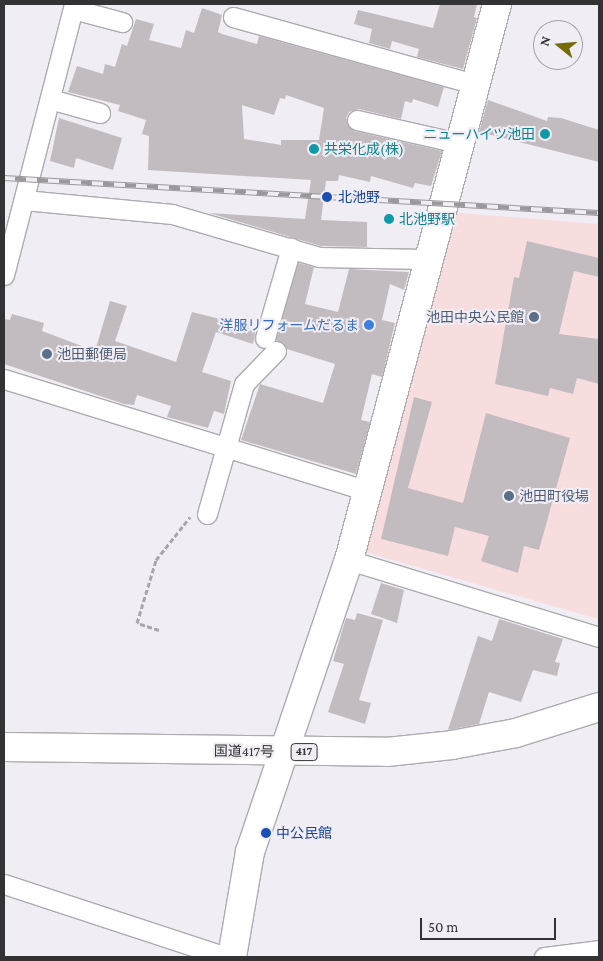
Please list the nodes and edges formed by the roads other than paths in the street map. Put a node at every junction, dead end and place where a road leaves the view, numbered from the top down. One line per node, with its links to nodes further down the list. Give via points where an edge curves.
1 (497, 4): 5 (main road)
2 (73, 6): 4 (street); 6 (street)
3 (233, 17): 5 (street)
4 (122, 22)
5 (474, 84): 9 (main road)
6 (50, 99): 7 (street); 10 (street)
7 (100, 113)
8 (357, 120): 9 (street)
9 (458, 143): 12 (main road)
10 (24, 200): 11 (street, via 172,214); 13 (street)
11 (290, 248): 12 (street, via 320,257); 15 (street, via 270,344 244,384)
12 (427, 259): 16 (main road)
13 (4, 275)
14 (4, 379): 15 (street)
15 (226, 447): 16 (street); 17 (street)
16 (369, 491): 18 (main road)
17 (208, 509)
18 (349, 560): 19 (street); 22 (main road)
19 (599, 637)
20 (599, 708): 22 (main road, 国道417号 / 417, via 516,733 452,746 387,752)
21 (4, 747): 22 (main road, 国道417号 / 417)
22 (287, 752): 26 (main road, via 250,852)
23 (4, 884): 25 (street)
24 (599, 950): 27 (street)
25 (223, 957)
26 (232, 957)
27 (544, 957)

